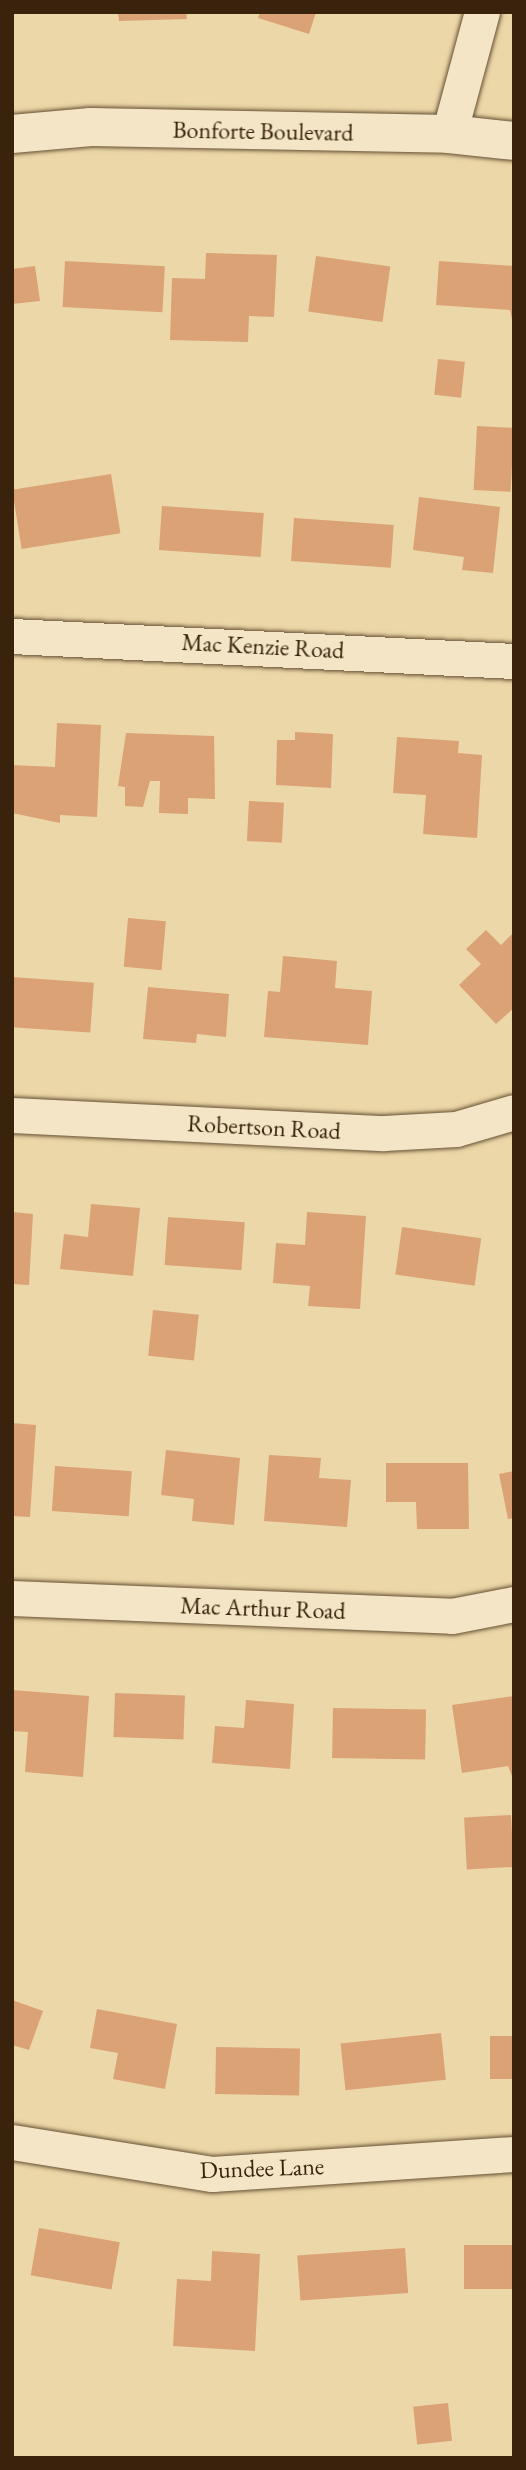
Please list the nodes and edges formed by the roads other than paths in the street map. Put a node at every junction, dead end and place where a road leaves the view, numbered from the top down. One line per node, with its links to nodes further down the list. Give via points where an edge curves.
1 (482, 12): 3 (street)
2 (12, 134): 3 (main road, Bonforte Boulevard, via 91,127)
3 (449, 134): 4 (main road, Bonforte Boulevard)
4 (514, 141)
5 (12, 636): 6 (street, Mac Kenzie Road)
6 (514, 661)
7 (514, 1112): 8 (street, Robertson Road, via 457,1129 384,1133)
8 (12, 1115)
9 (12, 1598): 10 (street, Mac Arthur Road, via 452,1615)
10 (514, 1604)
11 (12, 2142): 12 (street, Dundee Lane, via 212,2174)
12 (514, 2154)

